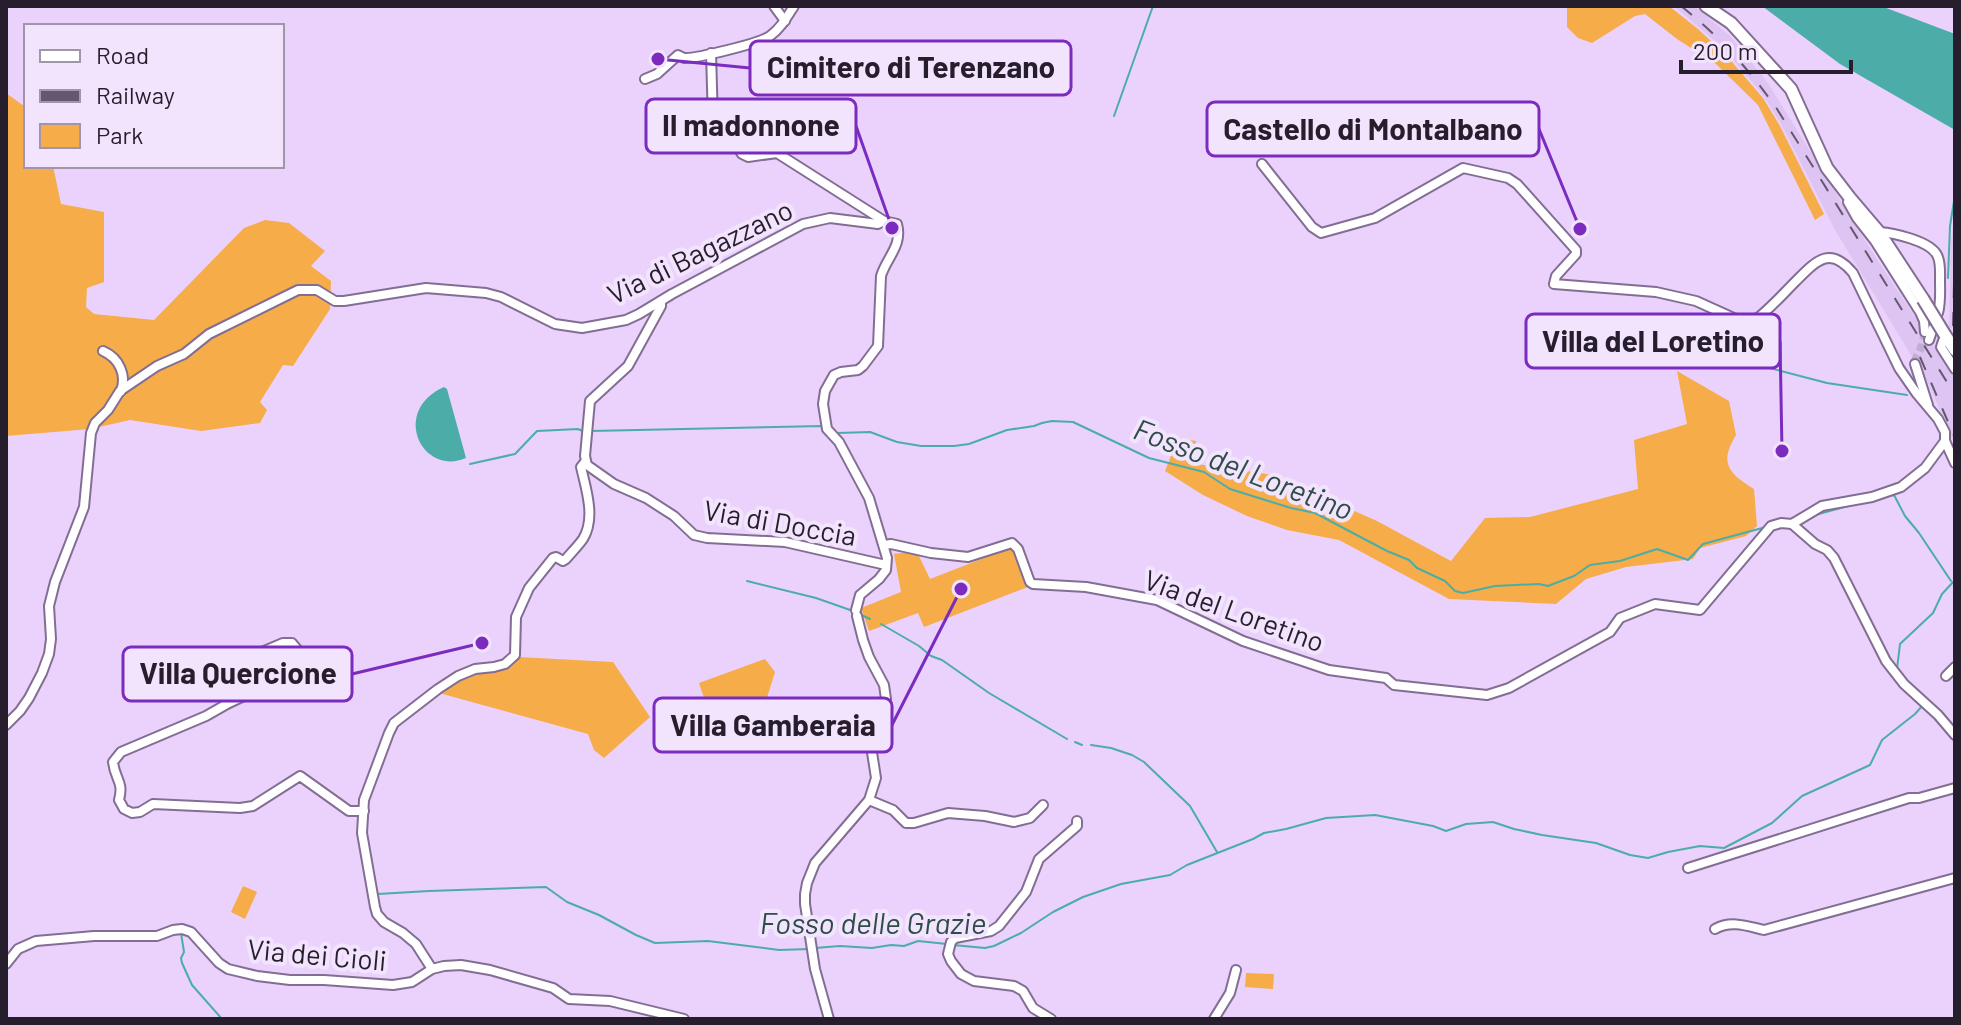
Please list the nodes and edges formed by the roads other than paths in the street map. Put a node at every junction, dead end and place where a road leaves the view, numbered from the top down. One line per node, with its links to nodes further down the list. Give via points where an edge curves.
1 (774, 6): 4 (street)
2 (794, 6): 4 (street)
3 (1706, 6): 8 (main road, via 1731,23 1791,89)
4 (785, 21): 5 (street, via 769,37)
5 (711, 53): 6 (street, via 678,55); 9 (street, via 713,121 742,154 777,153)
6 (645, 79)
7 (1262, 164): 19 (street, via 1321,233 1375,218 1463,168 1508,178 1576,250 1554,284 1656,292 1696,301 1738,320 1754,321 1814,262 1836,259 1853,273)
8 (1838, 184): 10 (main road); 15 (street)
9 (884, 221): 13 (street, Via di Bagazzano, via 830,218 803,224); 30 (street, via 897,224 899,230 882,271 878,346 858,370 834,375 823,404 827,429 862,481)
10 (1879, 232): 11 (street); 12 (main road)
11 (1911, 239): 12 (street, via 1898,241); 14 (street, via 1938,256)
12 (1892, 250): 16 (main road, bridge)
13 (661, 301): 24 (street, Via di Bagazzano, via 626,320 582,328 555,324 486,293 426,288 335,301 317,290 298,290 209,334); 27 (street, via 628,366 590,401)
14 (1938, 313)
15 (1929, 333)
16 (1945, 335): 17 (main road); 22 (street, via 1941,347)
17 (1955, 350)
18 (103, 351): 24 (street, via 123,372)
19 (1895, 359): 20 (street); 21 (street)
20 (1915, 363): 21 (street); 23 (street); 25 (street)
21 (1899, 368): 23 (street)
22 (1955, 369)
23 (1907, 381): 25 (street)
24 (120, 391): 35 (street, Via di Bagazzano, via 91,433 84,507 49,606 49,654 29,698)
25 (1930, 409): 26 (street)
26 (1945, 441): 28 (street); 29 (street, Via del Loretino, via 1925,468 1901,487 1822,506)
27 (585, 462): 31 (street, Via di Doccia, via 674,516 694,535 785,542); 40 (street, via 581,467 589,498 584,537 566,559 553,558 529,588 516,617 515,655 505,664 458,676 394,723)
28 (1955, 463)
29 (1792, 524): 30 (street, Via del Loretino, via 1771,526 1700,610 1655,604 1624,616 1610,632 1487,695 1394,685 1386,678 1329,670 1243,641 1157,600 1033,584 1012,543 968,557); 36 (street, via 1834,558 1886,661)
30 (884, 545): 31 (street)
31 (886, 565): 38 (street, via 860,595 856,613 886,699 871,746 876,778)
32 (243, 660): 40 (street, via 283,643 297,649 284,677 121,752 113,762 124,809 140,812 153,804 253,806 300,776 349,811)
33 (1955, 667): 34 (street)
34 (1946, 676)
35 (6, 725)
36 (1955, 735)
37 (1955, 788): 42 (street)
38 (869, 800): 39 (street, via 893,810 906,823 948,813 1014,822 1030,818); 49 (street, via 815,863 805,894 815,969)
39 (1043, 805)
40 (364, 811): 46 (street, via 362,833 377,914 416,944)
41 (1077, 821): 50 (street, via 1039,859 1026,892 999,926 955,938 948,954 961,974 1014,986)
42 (1688, 868)
43 (1955, 878): 44 (street, via 1764,930 1741,924)
44 (1715, 929)
45 (6, 964): 46 (street, Via dei Cioli, via 18,949 36,941 157,936 182,929 228,969 257,976 393,985 412,982)
46 (432, 969): 48 (street, Via dei Cioli, via 461,965 490,970 553,988 569,999 610,1001)
47 (1236, 970): 51 (street)
48 (684, 1019)
49 (829, 1019)
50 (1051, 1019)
51 (1214, 1019)

